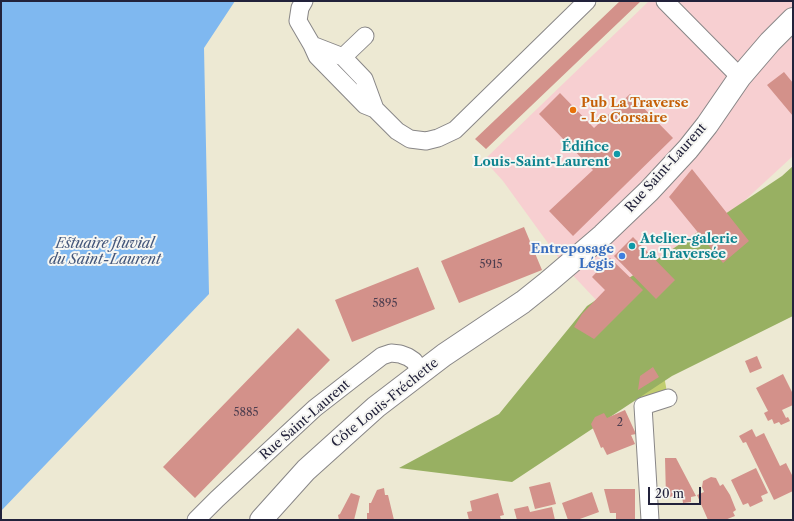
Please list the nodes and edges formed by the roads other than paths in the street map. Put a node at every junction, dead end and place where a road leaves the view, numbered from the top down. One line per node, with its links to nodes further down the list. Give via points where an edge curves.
1 (304, 1): 6 (street, via 298,21)
2 (587, 1): 9 (street, via 455,130 438,138 410,139 397,132)
3 (665, 1): 8 (street)
4 (793, 19): 8 (main road, Rue Saint-Laurent)
5 (365, 36): 7 (street)
6 (312, 45): 7 (street); 9 (street, via 317,56 365,105)
7 (343, 57): 9 (street, via 364,79)
8 (740, 77): 10 (main road, Rue Saint-Laurent, via 688,149 649,191 566,268)
9 (375, 109)
10 (523, 302): 11 (main road, Côte Louis-Fréchette)
11 (421, 372): 13 (street, Rue Saint-Laurent, via 414,361 400,354 391,353 371,363 315,408); 14 (main road, Côte Louis-Fréchette, via 339,439 306,470)
12 (668, 398): 15 (street, via 643,406)
13 (196, 520)
14 (261, 520)
15 (650, 520)

